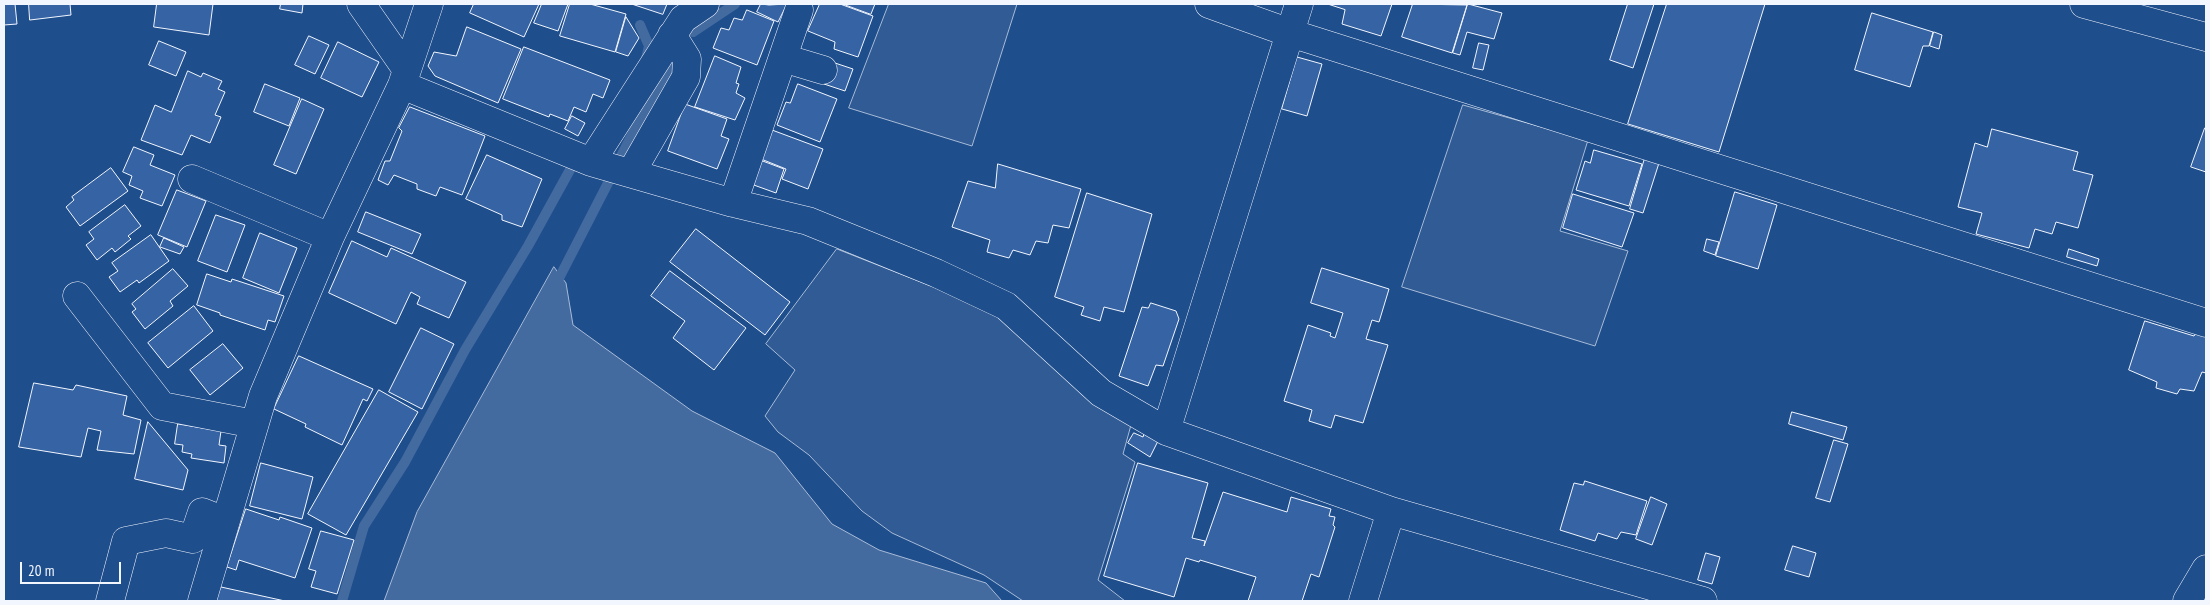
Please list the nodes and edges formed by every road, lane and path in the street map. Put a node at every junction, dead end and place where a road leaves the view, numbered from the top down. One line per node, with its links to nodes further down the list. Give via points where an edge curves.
1 (361, 4): 13 (main road)
2 (429, 4): 13 (main road)
3 (705, 4): 9 (main road, via 683,19)
4 (1209, 4): 8 (main road)
5 (1299, 4): 8 (main road)
6 (2084, 4): 10 (main road)
7 (799, 10): 11 (main road)
8 (1290, 33): 20 (main road); 22 (main road)
9 (672, 35): 14 (main road); 15 (main road, via 687,59 686,77)
10 (2206, 37)
11 (783, 58): 12 (main road); 17 (main road)
12 (823, 70)
13 (404, 77): 14 (main road); 18 (main road)
14 (591, 162): 15 (main road)
15 (631, 173): 17 (main road)
16 (192, 178): 18 (main road)
17 (733, 203): 22 (main road, via 808,221 936,273 1006,306 1101,393)
18 (330, 237): 21 (main road)
19 (77, 296): 21 (main road, via 162,406)
20 (2206, 323)
21 (254, 424): 24 (main road)
22 (1166, 431): 23 (main road)
23 (1391, 511): 28 (main road); 29 (main road)
24 (225, 522): 26 (main road, via 202,512 193,539 166,533 126,540); 27 (main road)
25 (2206, 569): 30 (main road)
26 (110, 601)
27 (202, 601)
28 (1363, 601)
29 (1703, 601)
30 (2187, 601)

